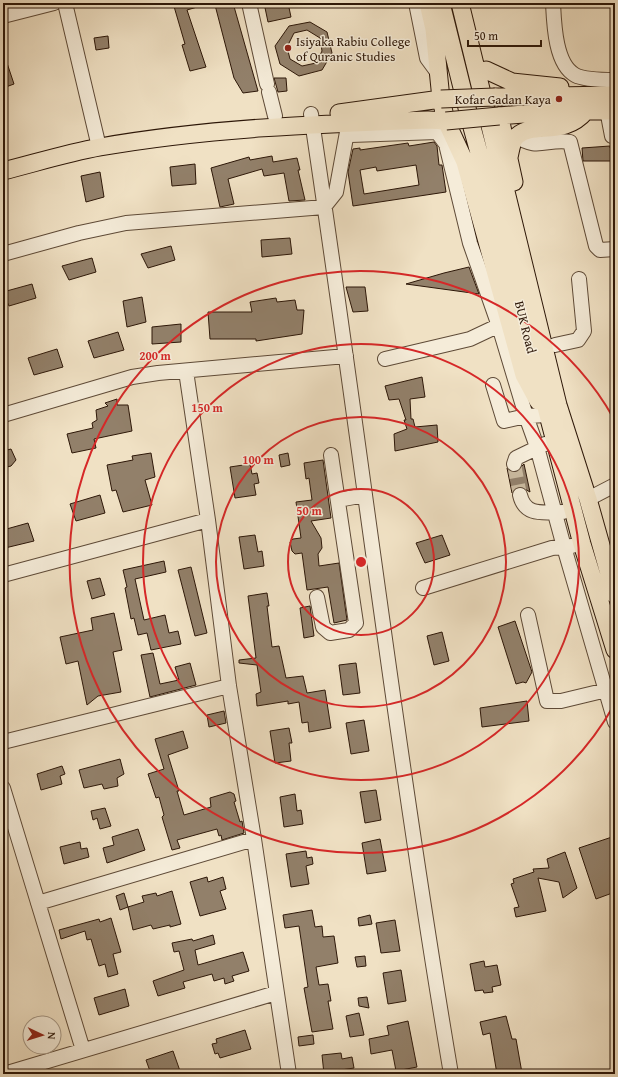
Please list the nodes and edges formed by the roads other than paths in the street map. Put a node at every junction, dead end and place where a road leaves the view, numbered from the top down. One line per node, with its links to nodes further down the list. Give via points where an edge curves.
1 (54, 3): 10 (street)
2 (65, 3): 26 (street)
3 (249, 3): 19 (street)
4 (416, 3): 12 (street, via 427,58)
5 (428, 3): 12 (main road, via 434,29)
6 (441, 3): 40 (main road, BUK Road, via 506,251)
7 (460, 3): 40 (main road, BUK Road)
8 (466, 3): 11 (main road)
9 (553, 3): 13 (street, via 558,48 566,67 575,75)
10 (3, 16)
11 (486, 70): 15 (main road); 17 (main road, via 512,82 561,87)
12 (438, 73): 16 (main road)
13 (615, 80)
14 (615, 95): 17 (main road)
15 (494, 97): 16 (main road, bridge); 17 (main road); 20 (main road)
16 (441, 99): 21 (main road); 22 (main road)
17 (584, 103): 18 (main road); 20 (main road, via 563,111); 24 (main road, via 578,120 569,126 528,131)
18 (611, 111): 25 (street, via 612,136)
19 (275, 116): 21 (main road); 26 (main road, via 186,125)
20 (499, 116): 22 (main road, bridge); 27 (main road)
21 (312, 119): 23 (main road); 26 (main road, via 276,126); 30 (street)
22 (446, 121): 23 (main road, via 428,120); 34 (main road, via 465,162)
23 (346, 128): 30 (street, via 336,192); 34 (street, via 351,136 437,132 446,144 470,243)
24 (517, 136): 27 (main road); 31 (street, via 533,145 558,140 570,142 596,246 600,250)
25 (615, 137)
26 (98, 142): 28 (main road); 29 (main road)
27 (509, 156): 35 (main road, via 523,224)
28 (3, 161)
29 (3, 171)
30 (324, 207): 32 (street, via 126,223); 36 (street)
31 (615, 249)
32 (3, 254)
33 (579, 279): 35 (street, via 584,331 578,340)
34 (503, 324): 37 (street, via 470,339); 40 (main road, via 533,393); 42 (street)
35 (555, 345): 40 (main road, via 559,380)
36 (346, 356): 38 (street); 49 (street)
37 (385, 359)
38 (186, 371): 41 (street, via 132,377); 54 (street)
39 (493, 385): 42 (street, via 504,421)
40 (553, 410): 42 (street); 43 (main road, BUK Road); 50 (main road, BUK Road)
41 (3, 415)
42 (526, 416): 44 (street)
43 (554, 440): 44 (street); 53 (main road, BUK Road)
44 (537, 447): 46 (street, via 516,458); 52 (street)
45 (331, 455): 51 (street)
46 (514, 464)
47 (615, 485): 50 (street)
48 (520, 494): 52 (street, via 522,504 528,510)
49 (365, 496): 51 (street); 74 (street, via 411,830)
50 (588, 499): 59 (main road, BUK Road)
51 (338, 500): 60 (street, via 356,623 349,630 330,633 323,627)
52 (554, 512): 53 (street); 56 (street)
53 (574, 512): 55 (main road, BUK Road)
54 (208, 520): 57 (street); 63 (street)
55 (582, 544): 56 (street); 62 (main road, BUK Road)
56 (564, 547): 58 (street, via 552,548); 64 (street)
57 (3, 575)
58 (423, 588)
59 (615, 595)
60 (317, 597)
61 (528, 615): 64 (street, via 547,701 561,701)
62 (615, 650)
63 (229, 686): 66 (street); 68 (street)
64 (610, 689): 65 (street)
65 (615, 722)
66 (3, 742)
67 (3, 788): 69 (street)
68 (254, 839): 69 (street); 70 (street)
69 (38, 903): 71 (street)
70 (276, 992): 71 (street); 73 (street)
71 (83, 1050): 72 (street)
72 (4, 1074)
73 (289, 1074)
74 (450, 1074)

